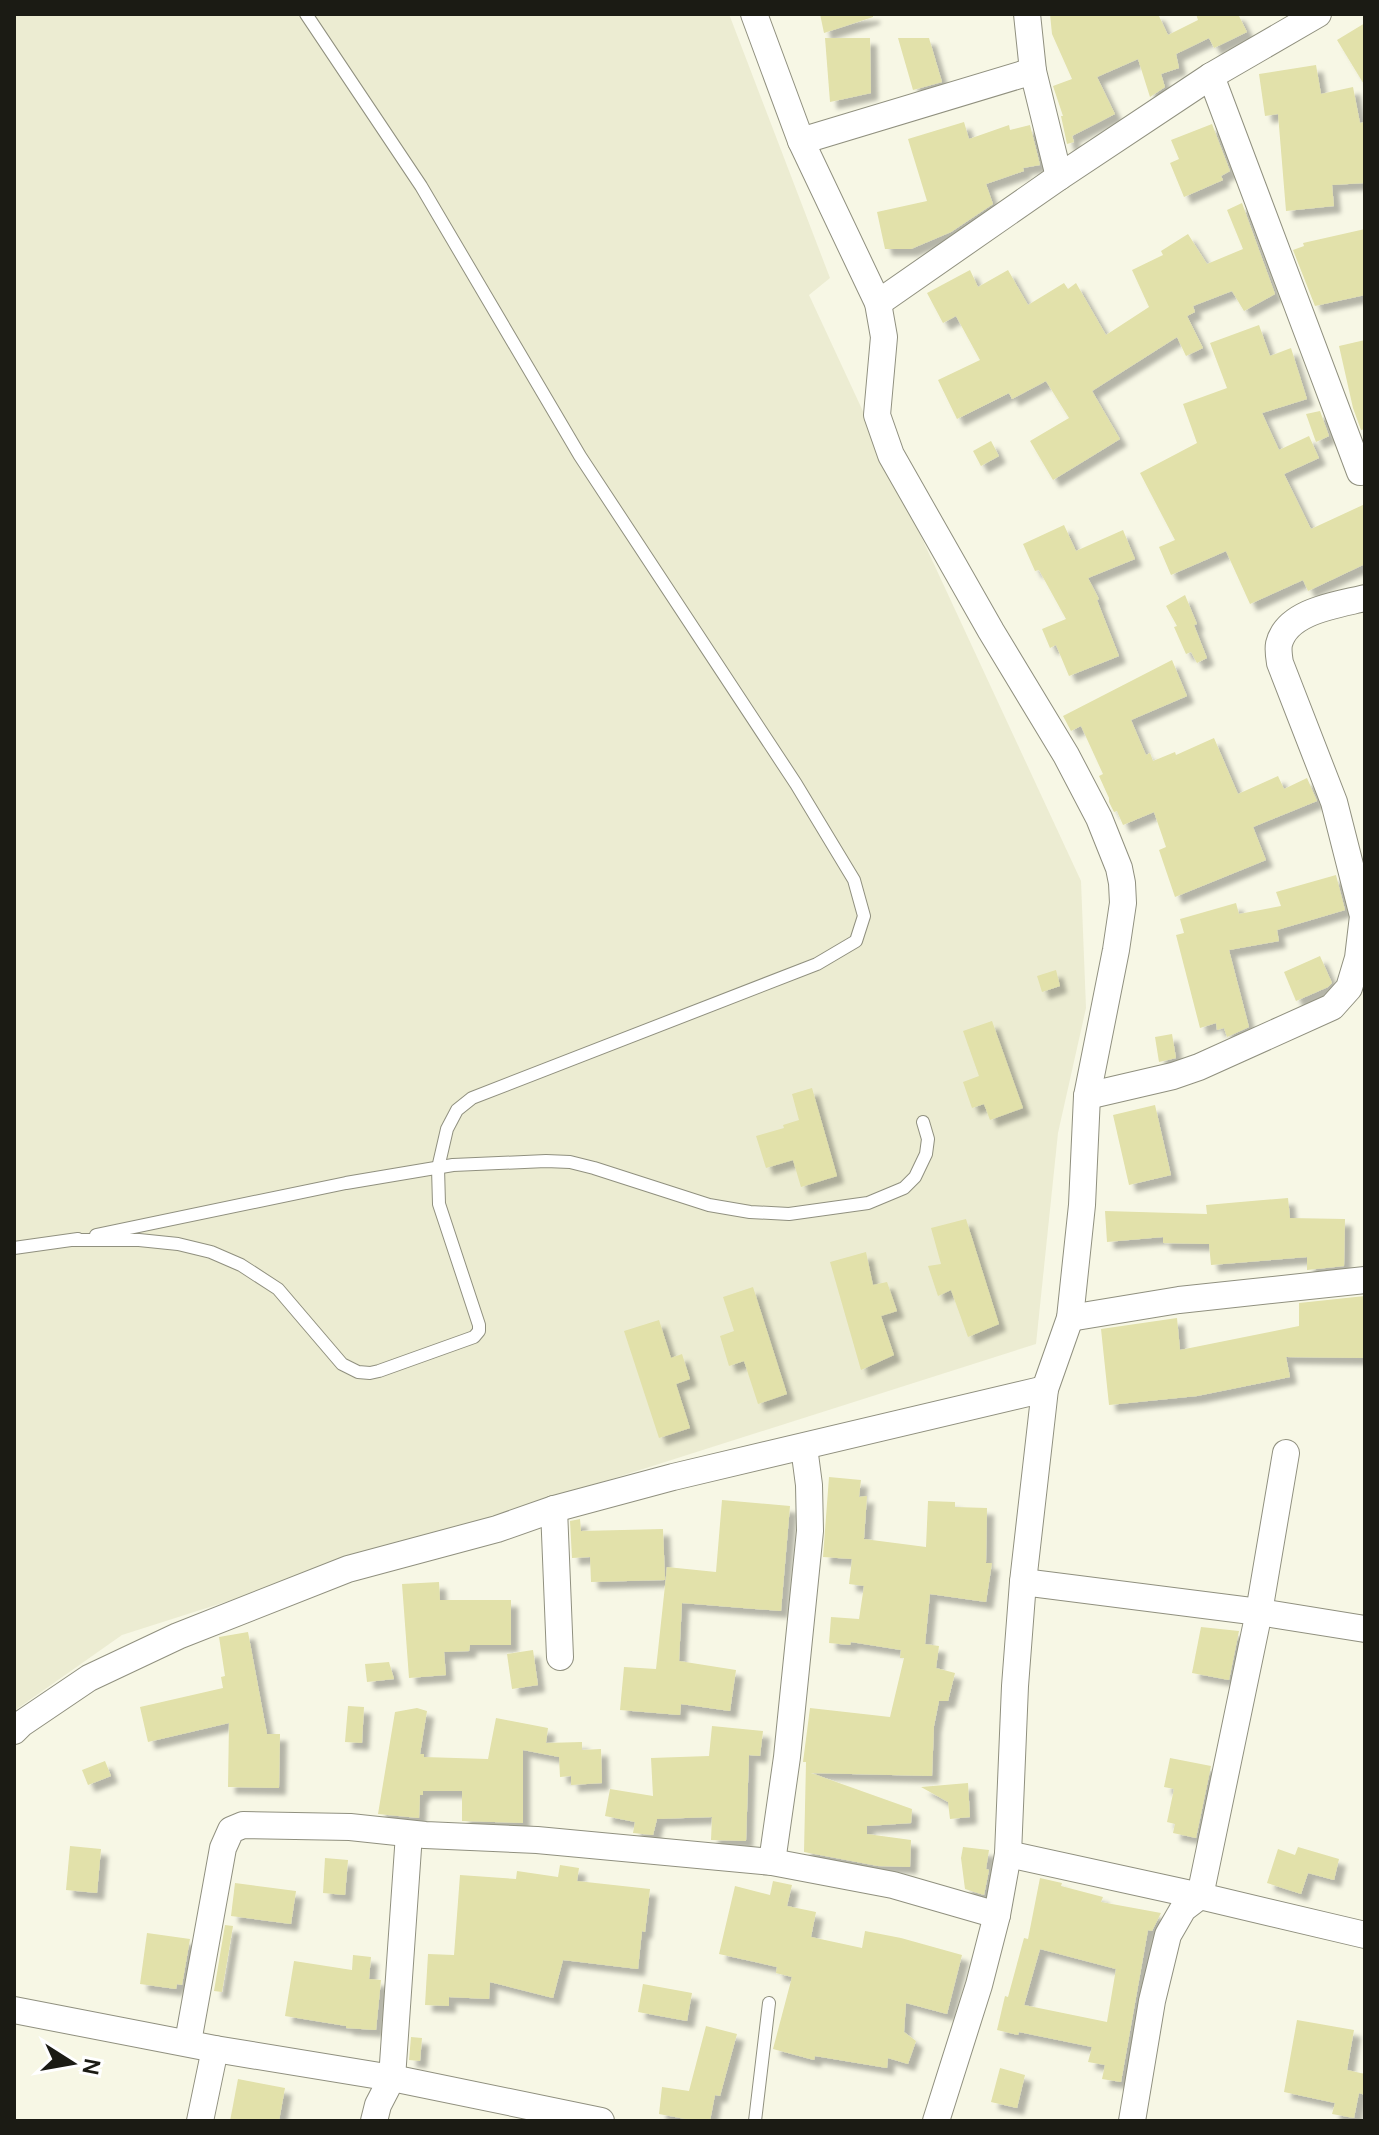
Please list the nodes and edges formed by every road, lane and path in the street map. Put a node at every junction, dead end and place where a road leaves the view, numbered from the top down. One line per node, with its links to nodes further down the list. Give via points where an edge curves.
1 (306, 14): 14 (lane, via 421,186 580,456 796,784 854,880 864,916 856,941 817,964 472,1098 457,1110 447,1129)
2 (754, 14): 7 (street)
3 (1027, 14): 5 (street)
4 (1318, 14): 6 (street)
5 (1033, 71): 7 (street); 8 (street)
6 (1211, 76): 8 (street); 10 (street)
7 (801, 141): 9 (street)
8 (1059, 177): 9 (street)
9 (878, 303): 12 (street, via 884,337 877,415 891,455 1066,755 1119,868 1123,903)
10 (1360, 472)
11 (1365, 598): 12 (street, via 1312,611 1286,628 1278,645 1280,663 1334,802 1363,916 1349,988 1332,1007 1199,1067)
12 (1087, 1096): 18 (street)
13 (923, 1122): 14 (lane, via 926,1154 904,1188 868,1203 789,1214 709,1205 570,1162)
14 (438, 1168): 15 (lane); 15 (lane, via 439,1204 479,1331 370,1373 342,1364 278,1289 241,1265 178,1244)
15 (73, 1240): 16 (lane)
16 (14, 1248)
17 (1365, 1280): 18 (street)
18 (1070, 1318): 19 (street)
19 (1045, 1389): 20 (street); 23 (street)
20 (804, 1447): 22 (street); 30 (street, via 810,1531)
21 (1286, 1453): 24 (street)
22 (554, 1509): 26 (street); 27 (street, via 348,1569 231,1614 89,1678)
23 (1023, 1582): 24 (street); 29 (street)
24 (1259, 1612): 25 (street); 31 (street)
25 (1365, 1629)
26 (560, 1657)
27 (14, 1731)
28 (409, 1834): 30 (street); 36 (street, via 335,1827 243,1825 231,1830 223,1848); 38 (street)
29 (1008, 1854): 31 (street); 32 (street)
30 (772, 1862): 32 (street, via 893,1885)
31 (1200, 1896): 33 (street); 45 (street, via 1183,1909 1168,1935)
32 (997, 1915): 44 (street)
33 (1365, 1935)
34 (769, 2003): 43 (lane)
35 (14, 2010): 36 (street)
36 (188, 2042): 37 (street)
37 (215, 2049): 38 (street); 40 (street)
38 (392, 2078): 39 (street); 41 (street)
39 (534, 2115): 42 (street)
40 (200, 2121)
41 (374, 2121)
42 (601, 2121)
43 (755, 2121)
44 (936, 2121)
45 (1132, 2121)

